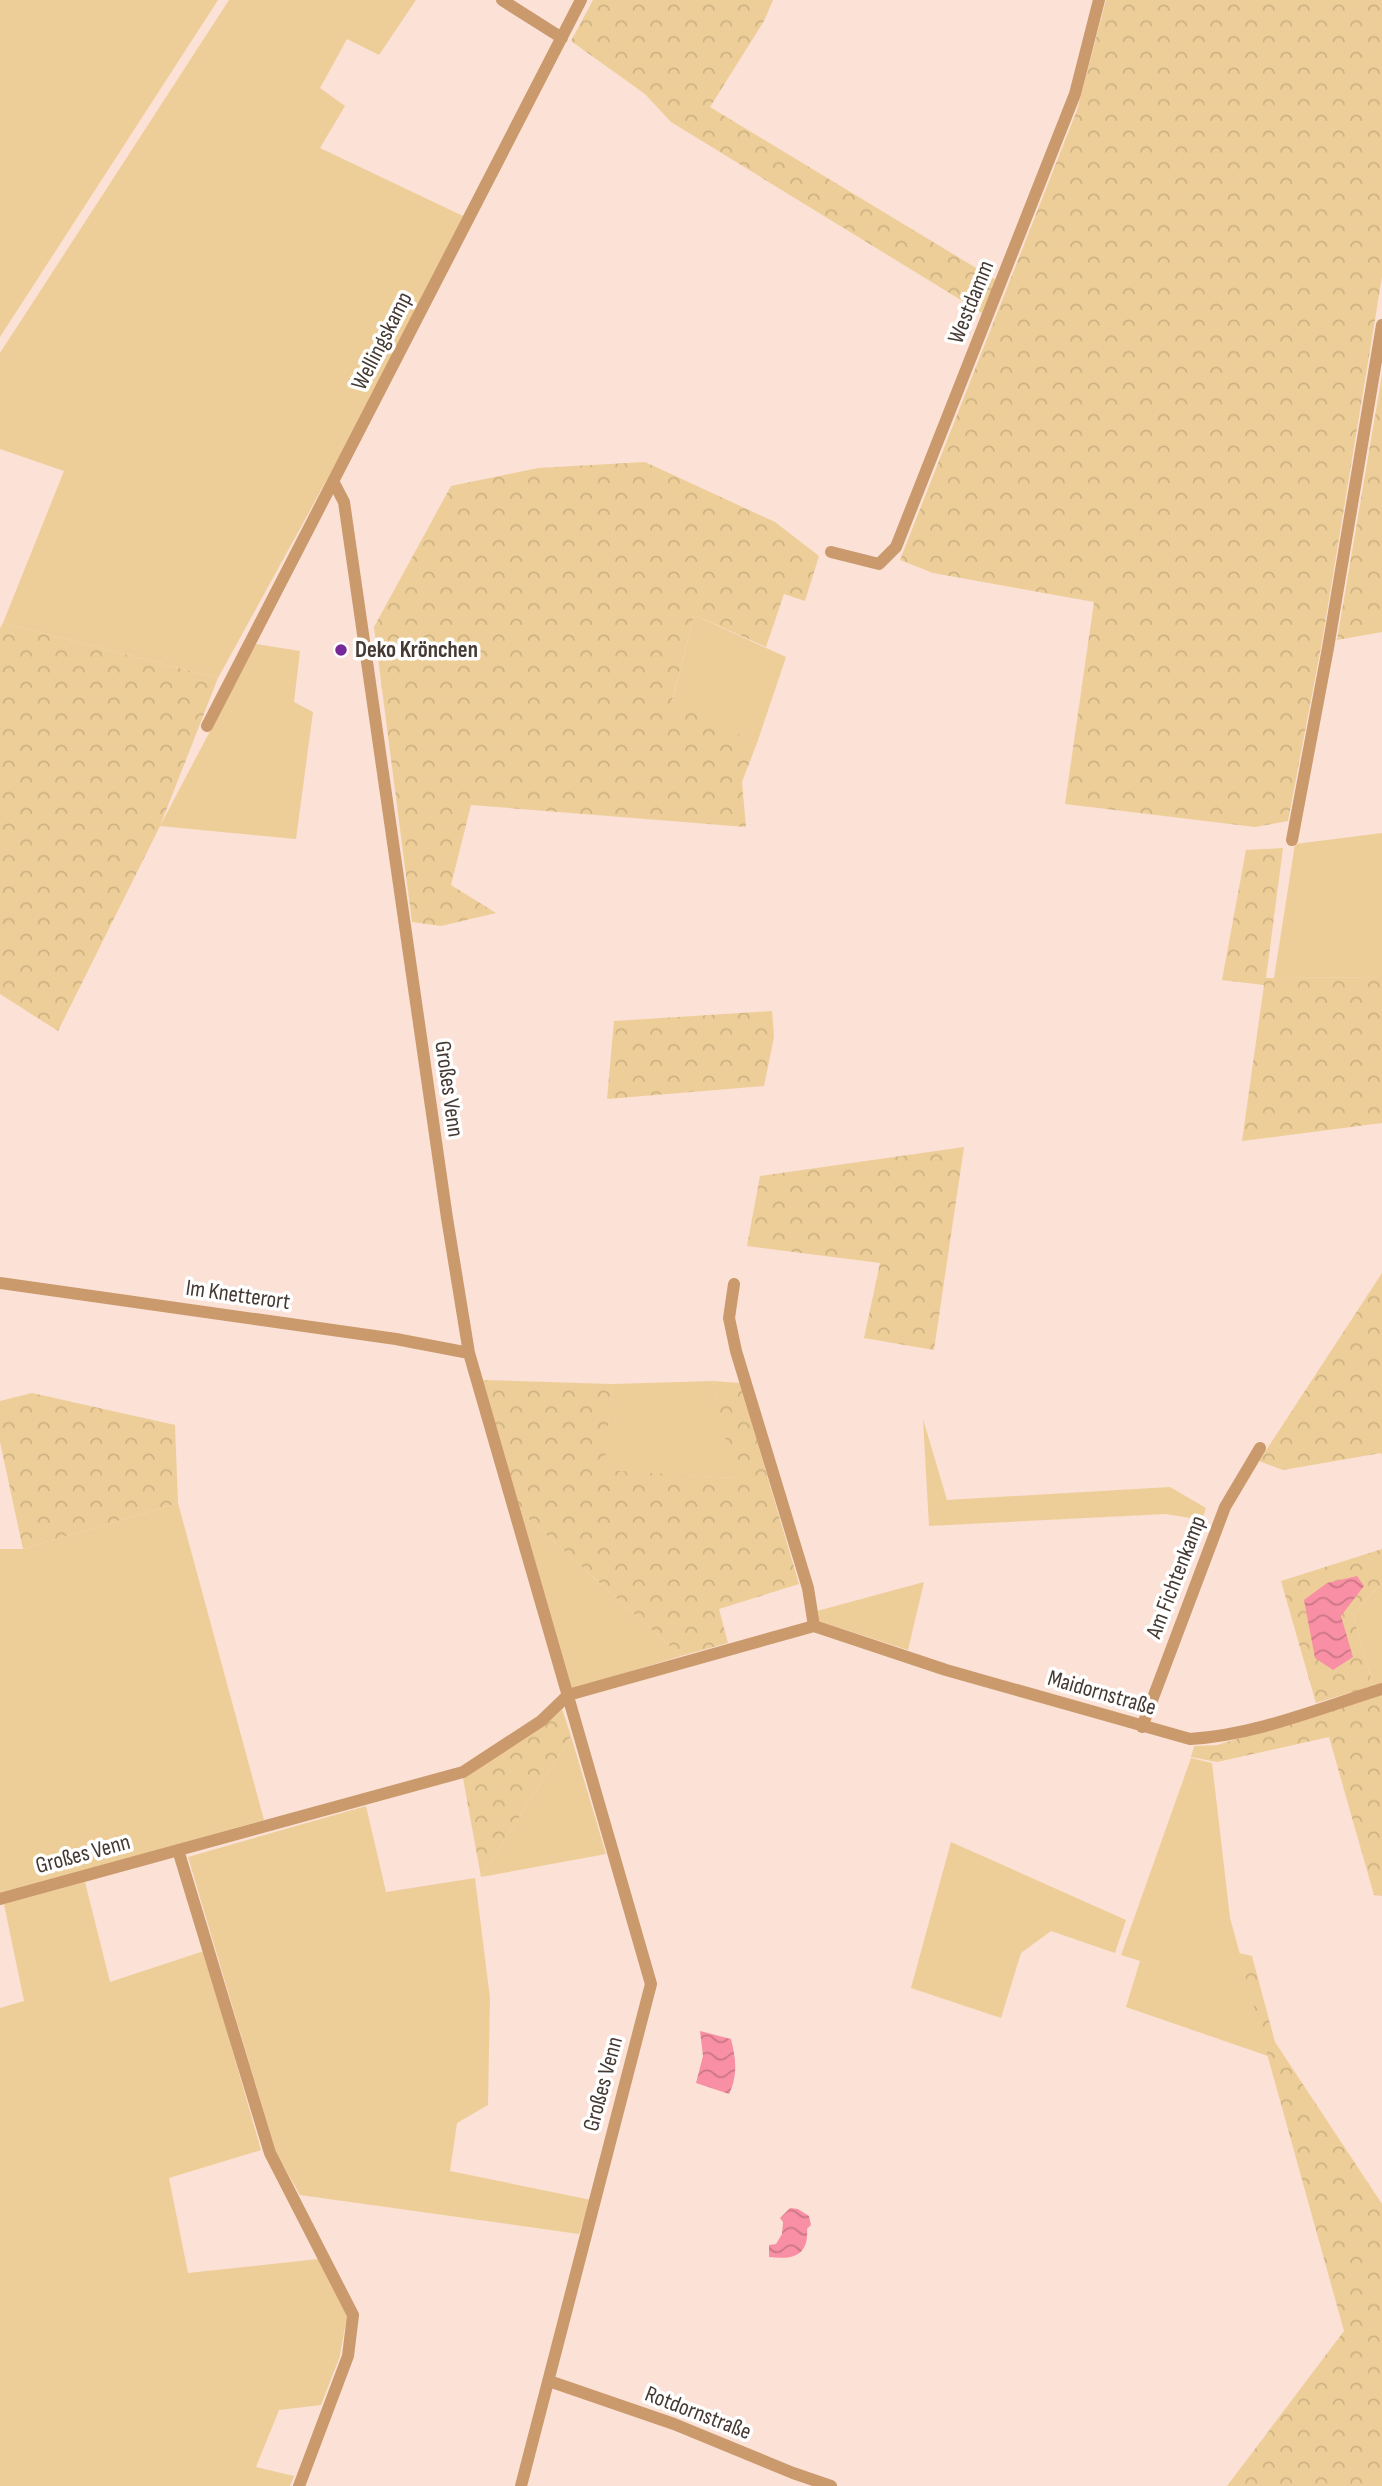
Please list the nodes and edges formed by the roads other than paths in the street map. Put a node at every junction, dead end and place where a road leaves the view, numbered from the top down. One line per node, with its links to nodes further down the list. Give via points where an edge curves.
1 (502, 0): 4 (street)
2 (581, 0): 4 (street, Wellingskamp)
3 (1099, 0): 7 (street, Westdamm, via 1075,94 896,547 879,564)
4 (562, 38): 6 (street, Wellingskamp)
5 (1382, 325): 9 (street)
6 (333, 481): 8 (street, Wellingskamp); 12 (street, Großes Venn, via 344,502)
7 (831, 552)
8 (207, 726)
9 (1292, 840)
10 (0, 1283): 12 (street, Im Knetterort)
11 (734, 1284): 14 (street, via 729,1318 736,1351 808,1588)
12 (469, 1353): 16 (street, Großes Venn)
13 (1260, 1448): 17 (street, Am Fichtenkamp, via 1224,1507)
14 (814, 1626): 16 (street); 17 (street, Maidornstraße)
15 (1382, 1689): 17 (street, Maidornstraße, via 1216,1737 1190,1739)
16 (568, 1695): 18 (street, Großes Venn, via 541,1721 463,1772); 20 (street, Großes Venn, via 651,1984)
17 (1142, 1727)
18 (178, 1850): 19 (street, Großes Venn); 22 (street, via 270,2153 353,2315 348,2356)
19 (0, 1899)
20 (549, 2381): 21 (street, Rotdornstraße, via 674,2424); 23 (street, Großes Venn)
21 (794, 2480): 24 (street, Rotdornstraße)
22 (299, 2486)
23 (521, 2486)
24 (831, 2486)

